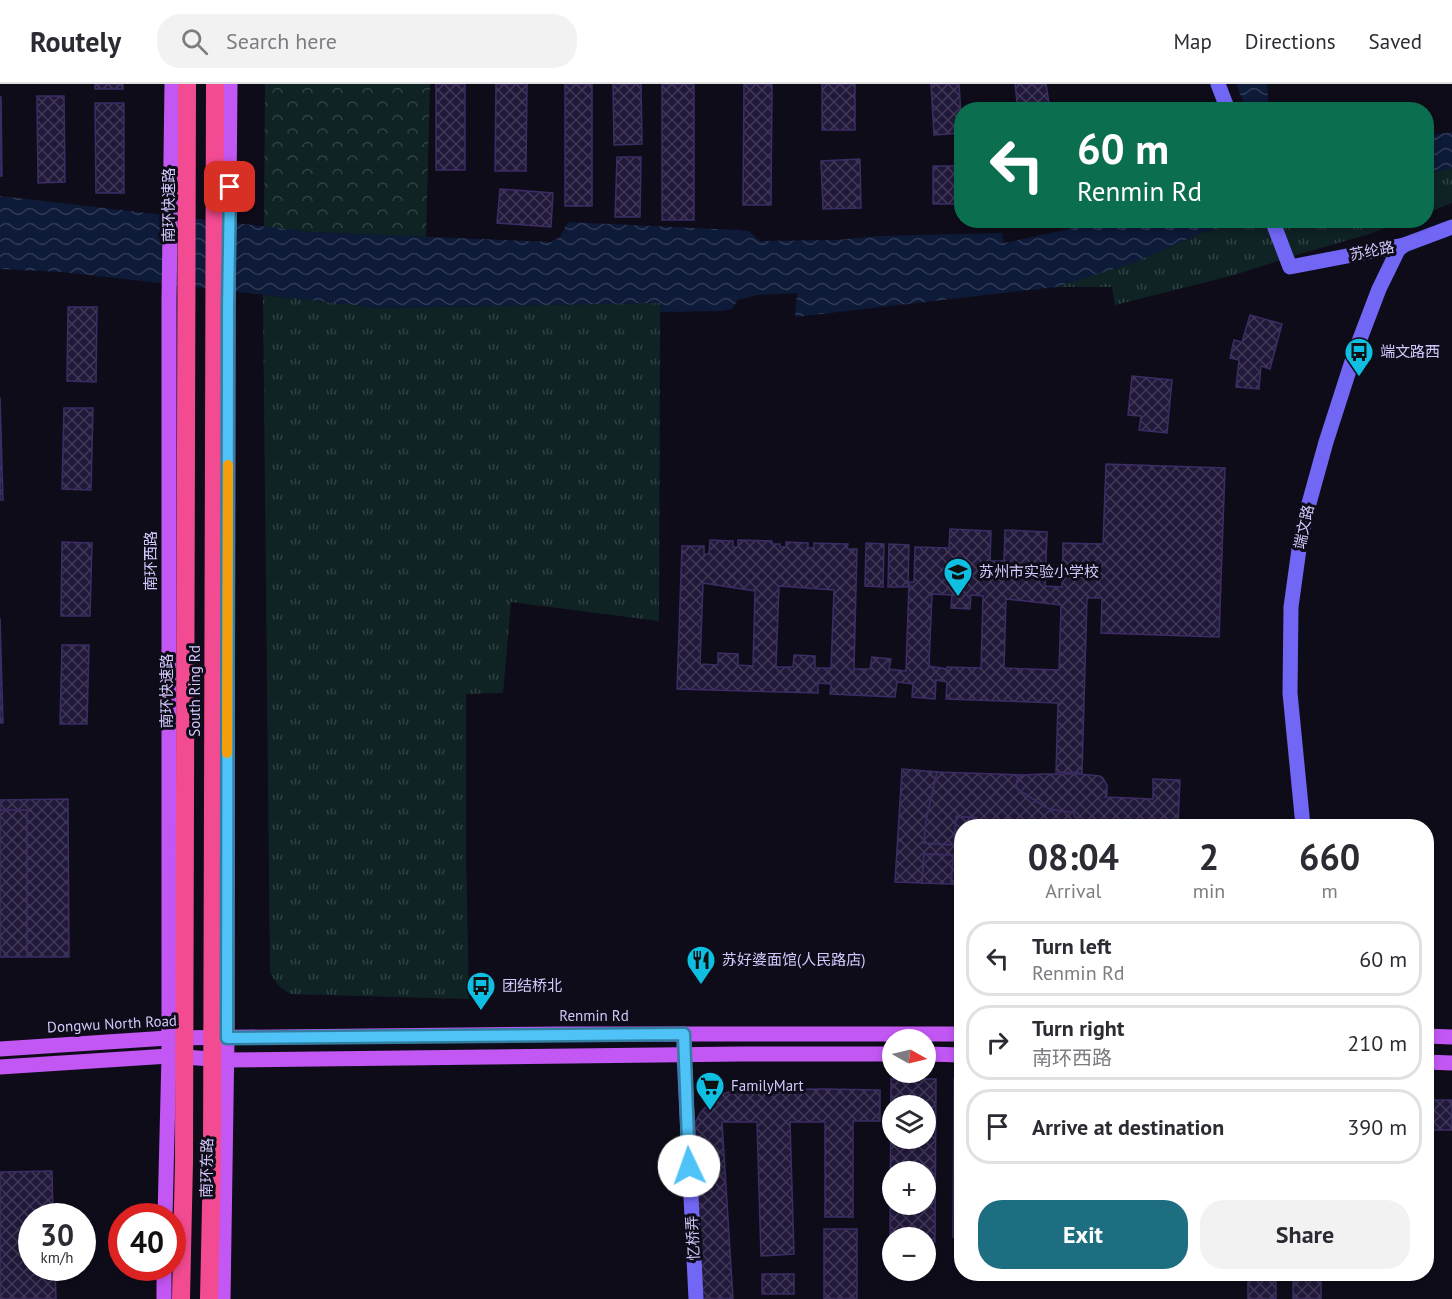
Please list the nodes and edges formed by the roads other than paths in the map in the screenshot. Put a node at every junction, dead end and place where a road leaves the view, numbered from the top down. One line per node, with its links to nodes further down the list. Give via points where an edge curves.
1 (172, 84): 15 (main road, 南环西路)
2 (187, 84): 30 (highway, 南环快速路, bridge)
3 (215, 84): 31 (highway, South Ring Rd, bridge)
4 (230, 84): 16 (main road)
5 (1218, 84): 6 (street)
6 (1225, 102)
7 (1452, 227): 9 (street, 苏纶路)
8 (1275, 228): 9 (street, 苏纶路, via 1290,267)
9 (1404, 244): 10 (street, 端文路, via 1380,289 1355,352 1319,464 1300,542 1291,607 1290,684)
10 (1302, 819)
11 (684, 1034): 12 (main road, Renmin Rd); 16 (main road, Renmin Rd); 18 (street, 忆桥弄)
12 (954, 1034)
13 (1434, 1036): 14 (main road)
14 (1452, 1037)
15 (168, 1038): 16 (main road, Dongwu North Road); 17 (main road, Dongwu North Road); 22 (main road)
16 (227, 1038): 23 (main road, 南环东路)
17 (0, 1049)
18 (684, 1054): 19 (main road); 23 (main road); 33 (street, 忆桥弄)
19 (882, 1054)
20 (936, 1054): 21 (main road)
21 (954, 1055)
22 (169, 1056): 23 (main road); 26 (main road); 27 (main road)
23 (226, 1060): 32 (main road, 南环东路)
24 (1434, 1062): 25 (main road)
25 (1452, 1063)
26 (0, 1067)
27 (165, 1203)
28 (164, 1281): 29 (main road)
29 (164, 1299)
30 (182, 1299)
31 (209, 1299)
32 (223, 1299)
33 (696, 1299)

